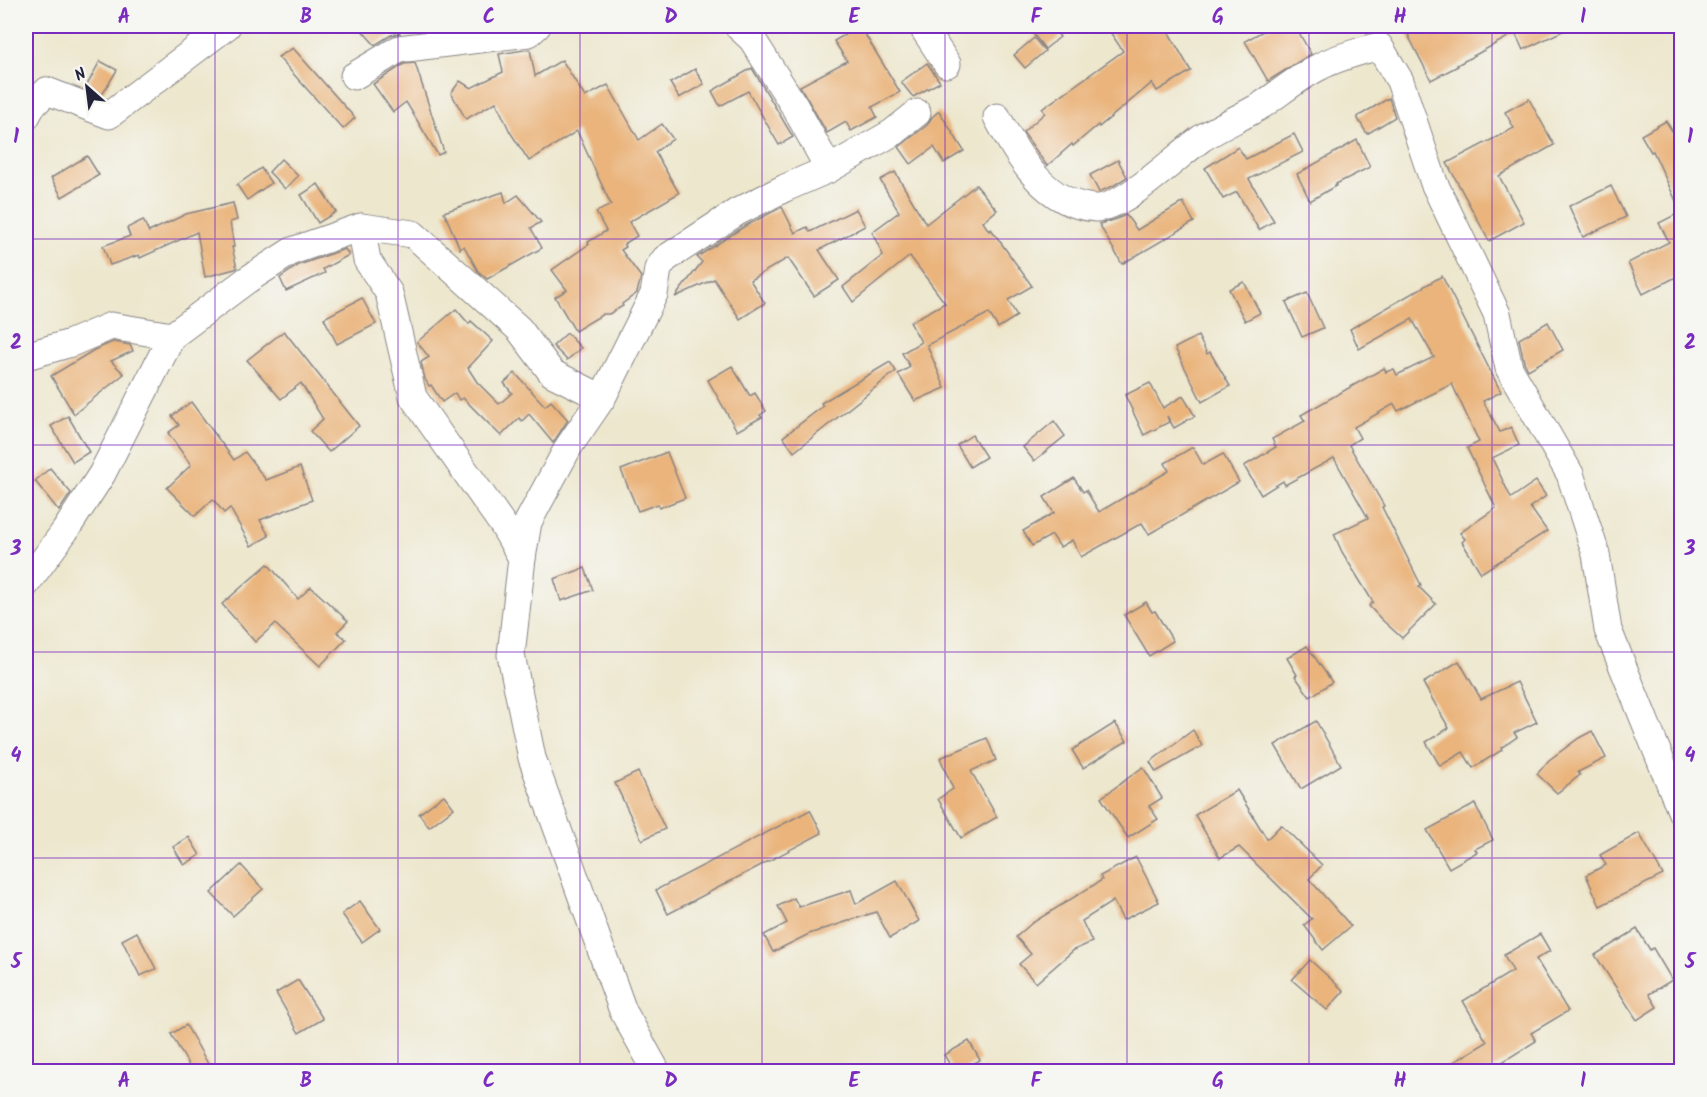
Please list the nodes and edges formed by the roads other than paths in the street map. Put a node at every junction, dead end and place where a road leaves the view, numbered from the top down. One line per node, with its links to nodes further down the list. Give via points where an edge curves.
1 (227, 26): 9 (street, via 109,115 47,91)
2 (537, 26): 7 (street, via 529,33 399,49)
3 (738, 26): 11 (street, via 752,39 783,87)
4 (922, 26): 6 (street)
5 (1378, 36): 10 (street, via 1318,67 1202,139 1122,198 1099,208 1081,206 1053,194 1017,153); 18 (street, via 1400,81 1434,183 1497,314 1509,368 1570,474 1596,554 1608,630)
6 (947, 64)
7 (354, 76)
8 (917, 113): 11 (street, via 892,133)
9 (26, 117)
10 (997, 117)
11 (829, 170): 15 (street, via 737,212 665,259 658,269 654,294)
12 (361, 227): 13 (street, via 292,251); 15 (street, via 413,234 519,329 552,373); 16 (street, via 367,260 389,293 413,397 497,515)
13 (172, 336): 14 (street, via 111,326); 17 (street, via 102,474)
14 (26, 356)
15 (602, 398): 16 (street, via 569,447 528,522)
16 (522, 558): 19 (street, via 511,654 532,758 622,1011)
17 (26, 585)
18 (1682, 813)
19 (657, 1071)

